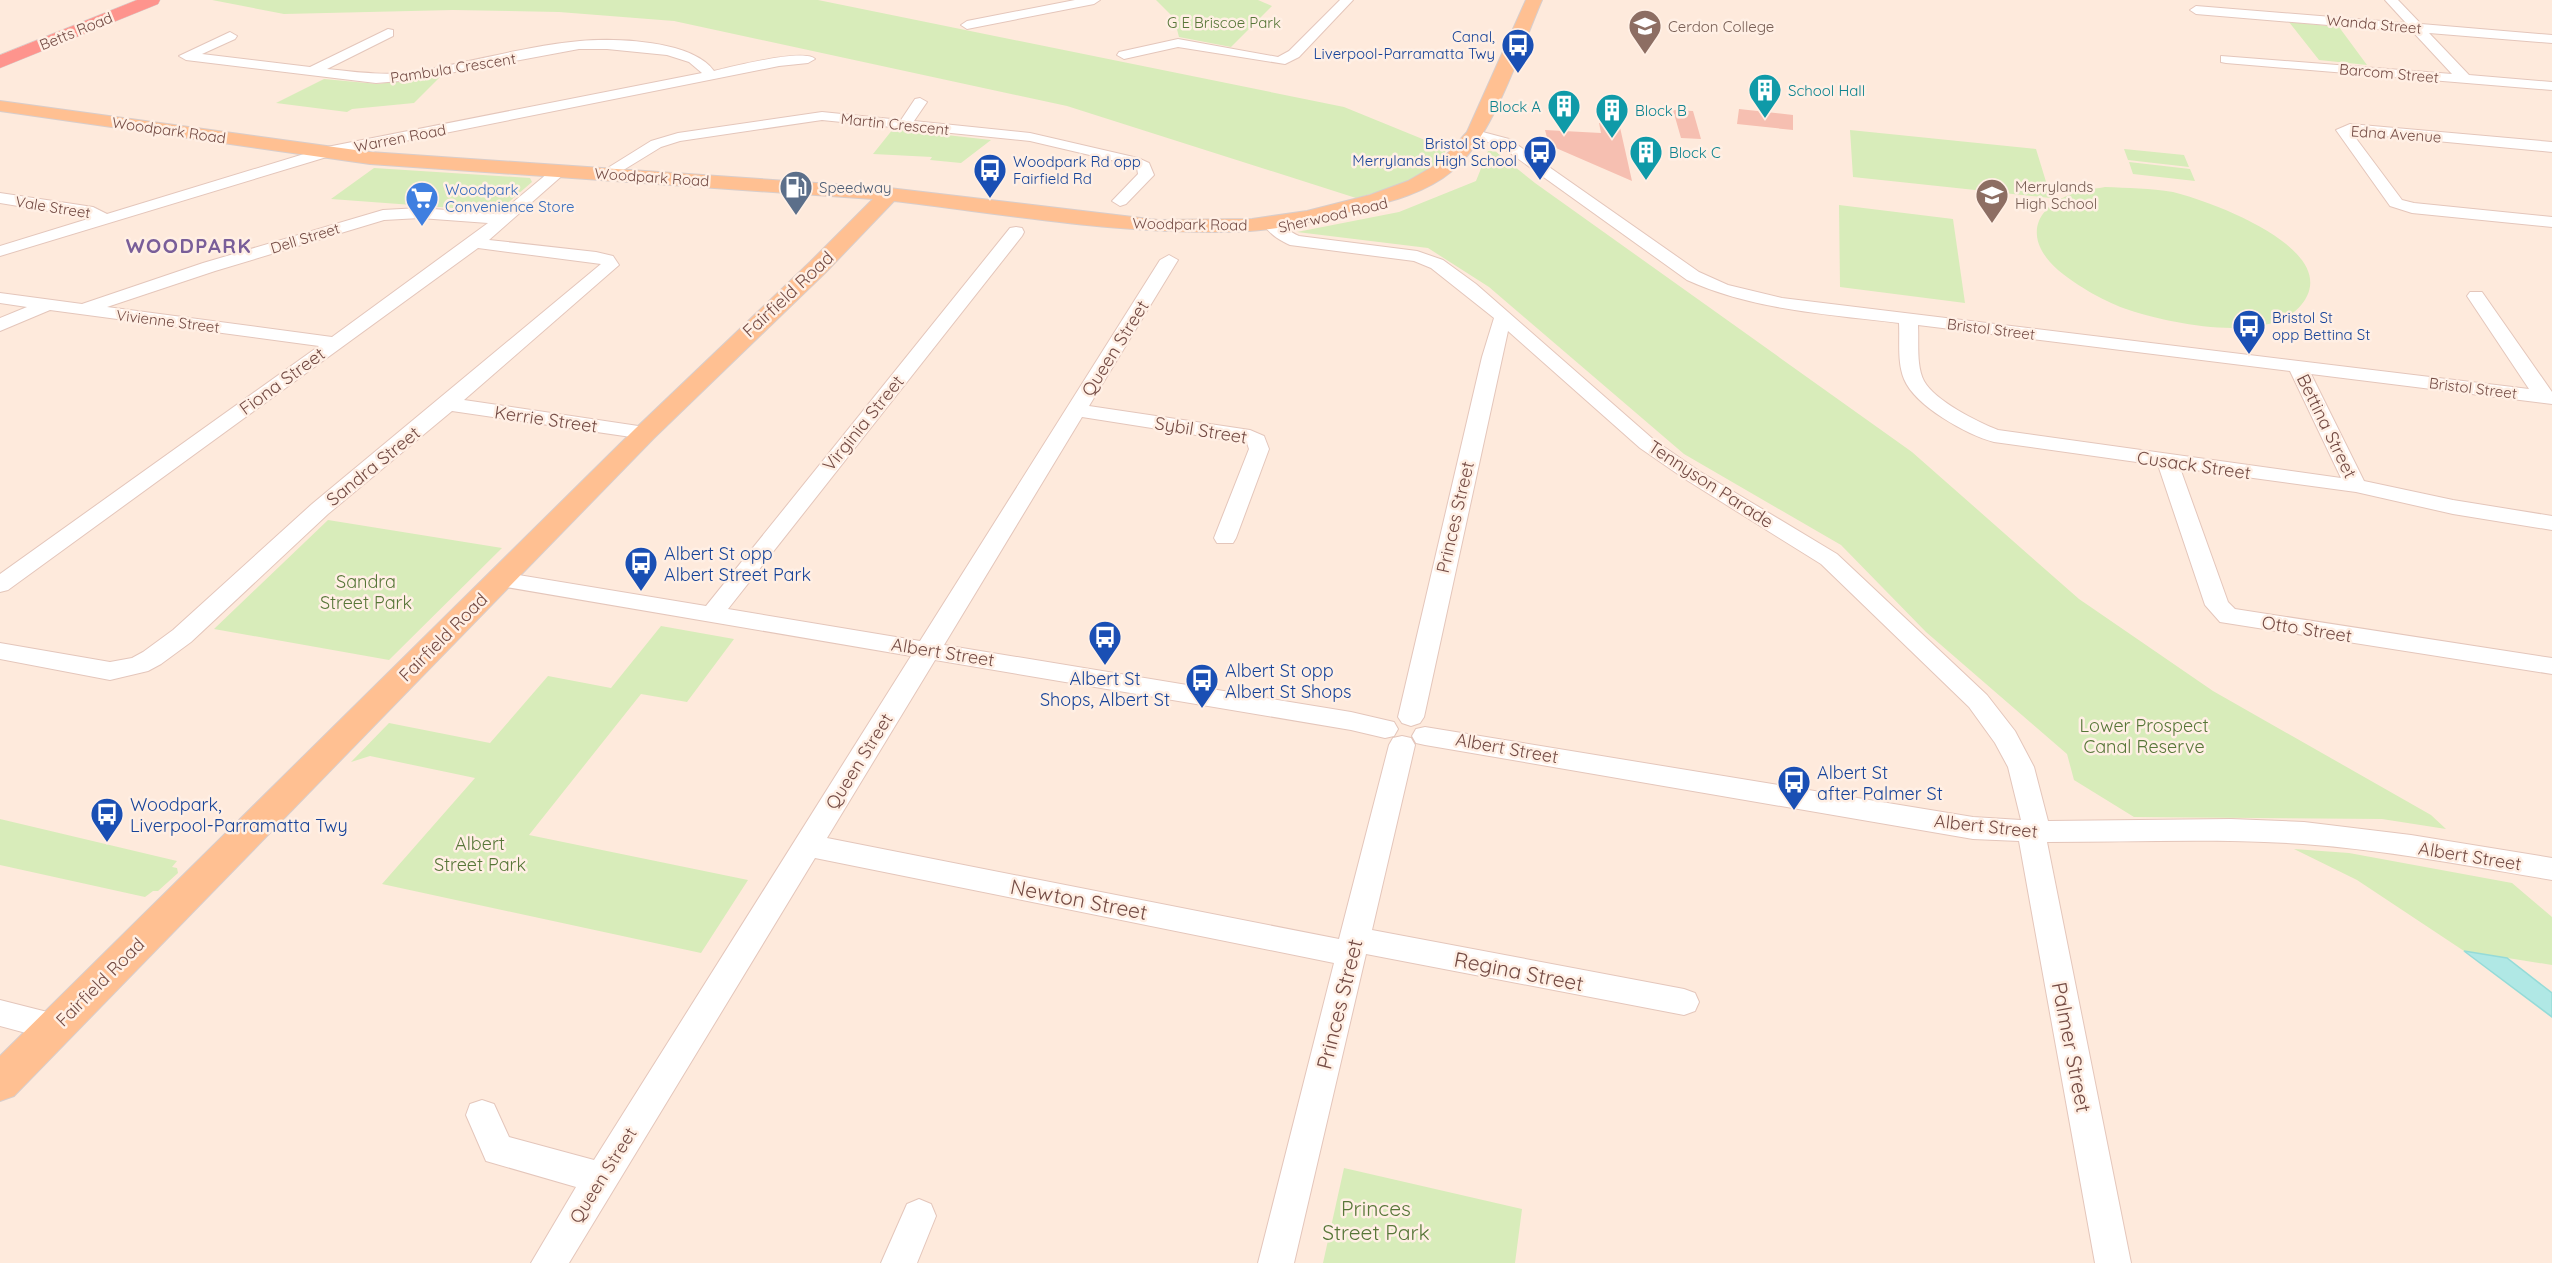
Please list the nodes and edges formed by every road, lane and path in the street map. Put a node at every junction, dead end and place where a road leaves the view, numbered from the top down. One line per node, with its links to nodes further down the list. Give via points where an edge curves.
1 (125, 0): 14 (highway, Betts Road)
2 (152, 0): 19 (highway, Betts Road)
3 (1094, 0): 8 (street)
4 (1347, 0): 15 (street, via 1294,54 1281,61 1178,43)
5 (1534, 0): 27 (main road, Sherwood Road)
6 (2391, 0): 9 (street)
7 (2196, 10): 9 (street, Wanda Street)
8 (967, 26)
9 (2417, 28): 12 (street, Wanda Street); 22 (street)
10 (388, 33): 20 (street)
11 (230, 36): 20 (street, Pambula Crescent, via 186,56)
12 (2552, 39)
13 (530, 40): 18 (street)
14 (0, 51)
15 (1124, 55)
16 (808, 59): 21 (street, Warren Road)
17 (2226, 59): 22 (street, Barcom Street)
18 (499, 60): 20 (street, Pambula Crescent, via 393,79); 21 (street, Pambula Crescent, via 579,45 626,45 693,59)
19 (0, 62)
20 (310, 72)
21 (710, 76): 29 (street, Warren Road)
22 (2465, 79): 23 (street, Barcom Street)
23 (2552, 87)
24 (920, 102): 26 (street)
25 (0, 106): 29 (main road, Woodpark Road)
26 (905, 124): 31 (street, Martin Crescent, via 813,116 691,134 656,144); 34 (street, Martin Crescent, via 1029,137 1144,166 1142,180)
27 (1475, 134): 38 (main road, Sherwood Road, via 1471,156 1457,169 1425,184 1364,210); 48 (street, Bristol Street, via 1504,142 1680,268 1707,283 1782,303)
28 (2552, 147): 37 (street, Edna Avenue, via 2343,130 2396,203 2412,208)
29 (327, 152): 30 (main road, Woodpark Road); 35 (street, Warren Road)
30 (560, 171): 31 (main road, Woodpark Road); 36 (street, Fiona Street)
31 (606, 174): 32 (main road, Woodpark Road)
32 (889, 194): 38 (main road, Woodpark Road, via 1158,226); 55 (main road, Fairfield Road)
33 (0, 198): 35 (street, Vale Street, via 93,212)
34 (1120, 201)
35 (104, 219): 41 (street, Warren Road)
36 (501, 219): 40 (street, Fiona Street); 46 (street, Dell Street, via 420,213 383,215)
37 (2552, 222)
38 (1273, 226): 47 (street, Tennyson Parade, via 1296,242 1417,256 1437,264)
39 (1016, 232): 62 (street, Virginia Street)
40 (475, 243): 50 (street, Fiona Street); 53 (street, Sandra Street, via 596,257 610,265)
41 (0, 251)
42 (1169, 260): 54 (street, Queen Street)
43 (2476, 296): 52 (street)
44 (0, 298): 45 (street, Vivienne Street)
45 (47, 305): 46 (street, Vivienne Street); 49 (street)
46 (80, 310): 50 (street, Vivienne Street)
47 (1503, 318): 66 (street, Princes Street); 67 (street, Tennyson Parade, via 1647,444 1829,558 1978,700 2006,738 2021,767 2035,818)
48 (1908, 318): 51 (street, Bristol Street); 56 (street, Cusack Street, via 1914,380 1923,393 1979,430 2005,438)
49 (0, 325)
50 (335, 343): 61 (street, Fiona Street)
51 (2297, 366): 52 (street, Bristol Street); 57 (street, Bettina Street)
52 (2548, 397)
53 (448, 404): 55 (street, Kerrie Street); 64 (street, Sandra Street, via 320,509 182,636 139,665 110,671)
54 (1076, 410): 59 (street, Sybil Street, via 1257,440 1259,449); 63 (street, Queen Street)
55 (645, 433): 60 (main road, Fairfield Road)
56 (2167, 461): 57 (street, Cusack Street); 65 (street, Otto Street, via 2217,605 2228,616)
57 (2356, 486): 58 (street, Cusack Street)
58 (2552, 523)
59 (1225, 538)
60 (500, 579): 62 (street, Albert Street); 73 (main road, Fairfield Road)
61 (0, 585)
62 (711, 615): 63 (street, Albert Street)
63 (928, 650): 66 (street, Albert Street); 68 (street, Queen Street)
64 (0, 651)
65 (2552, 666)
66 (1406, 732): 67 (street, Albert Street, via 1973,828); 70 (street, Princes Street)
67 (2031, 832): 69 (street, Albert Street, via 2325,834); 81 (street, Palmer Street)
68 (807, 845): 70 (street, Newton Street); 76 (street, Queen Street)
69 (2552, 869)
70 (1353, 947): 71 (street, Regina Street); 80 (street, Princes Street)
71 (1684, 1002)
72 (0, 1012): 73 (street)
73 (56, 1027): 74 (main road, Fairfield Road)
74 (0, 1083)
75 (482, 1115): 76 (street, via 498,1150)
76 (601, 1178): 78 (street, Queen Street)
77 (919, 1216): 79 (street)
78 (549, 1263)
79 (898, 1263)
80 (1276, 1263)
81 (2113, 1263)

